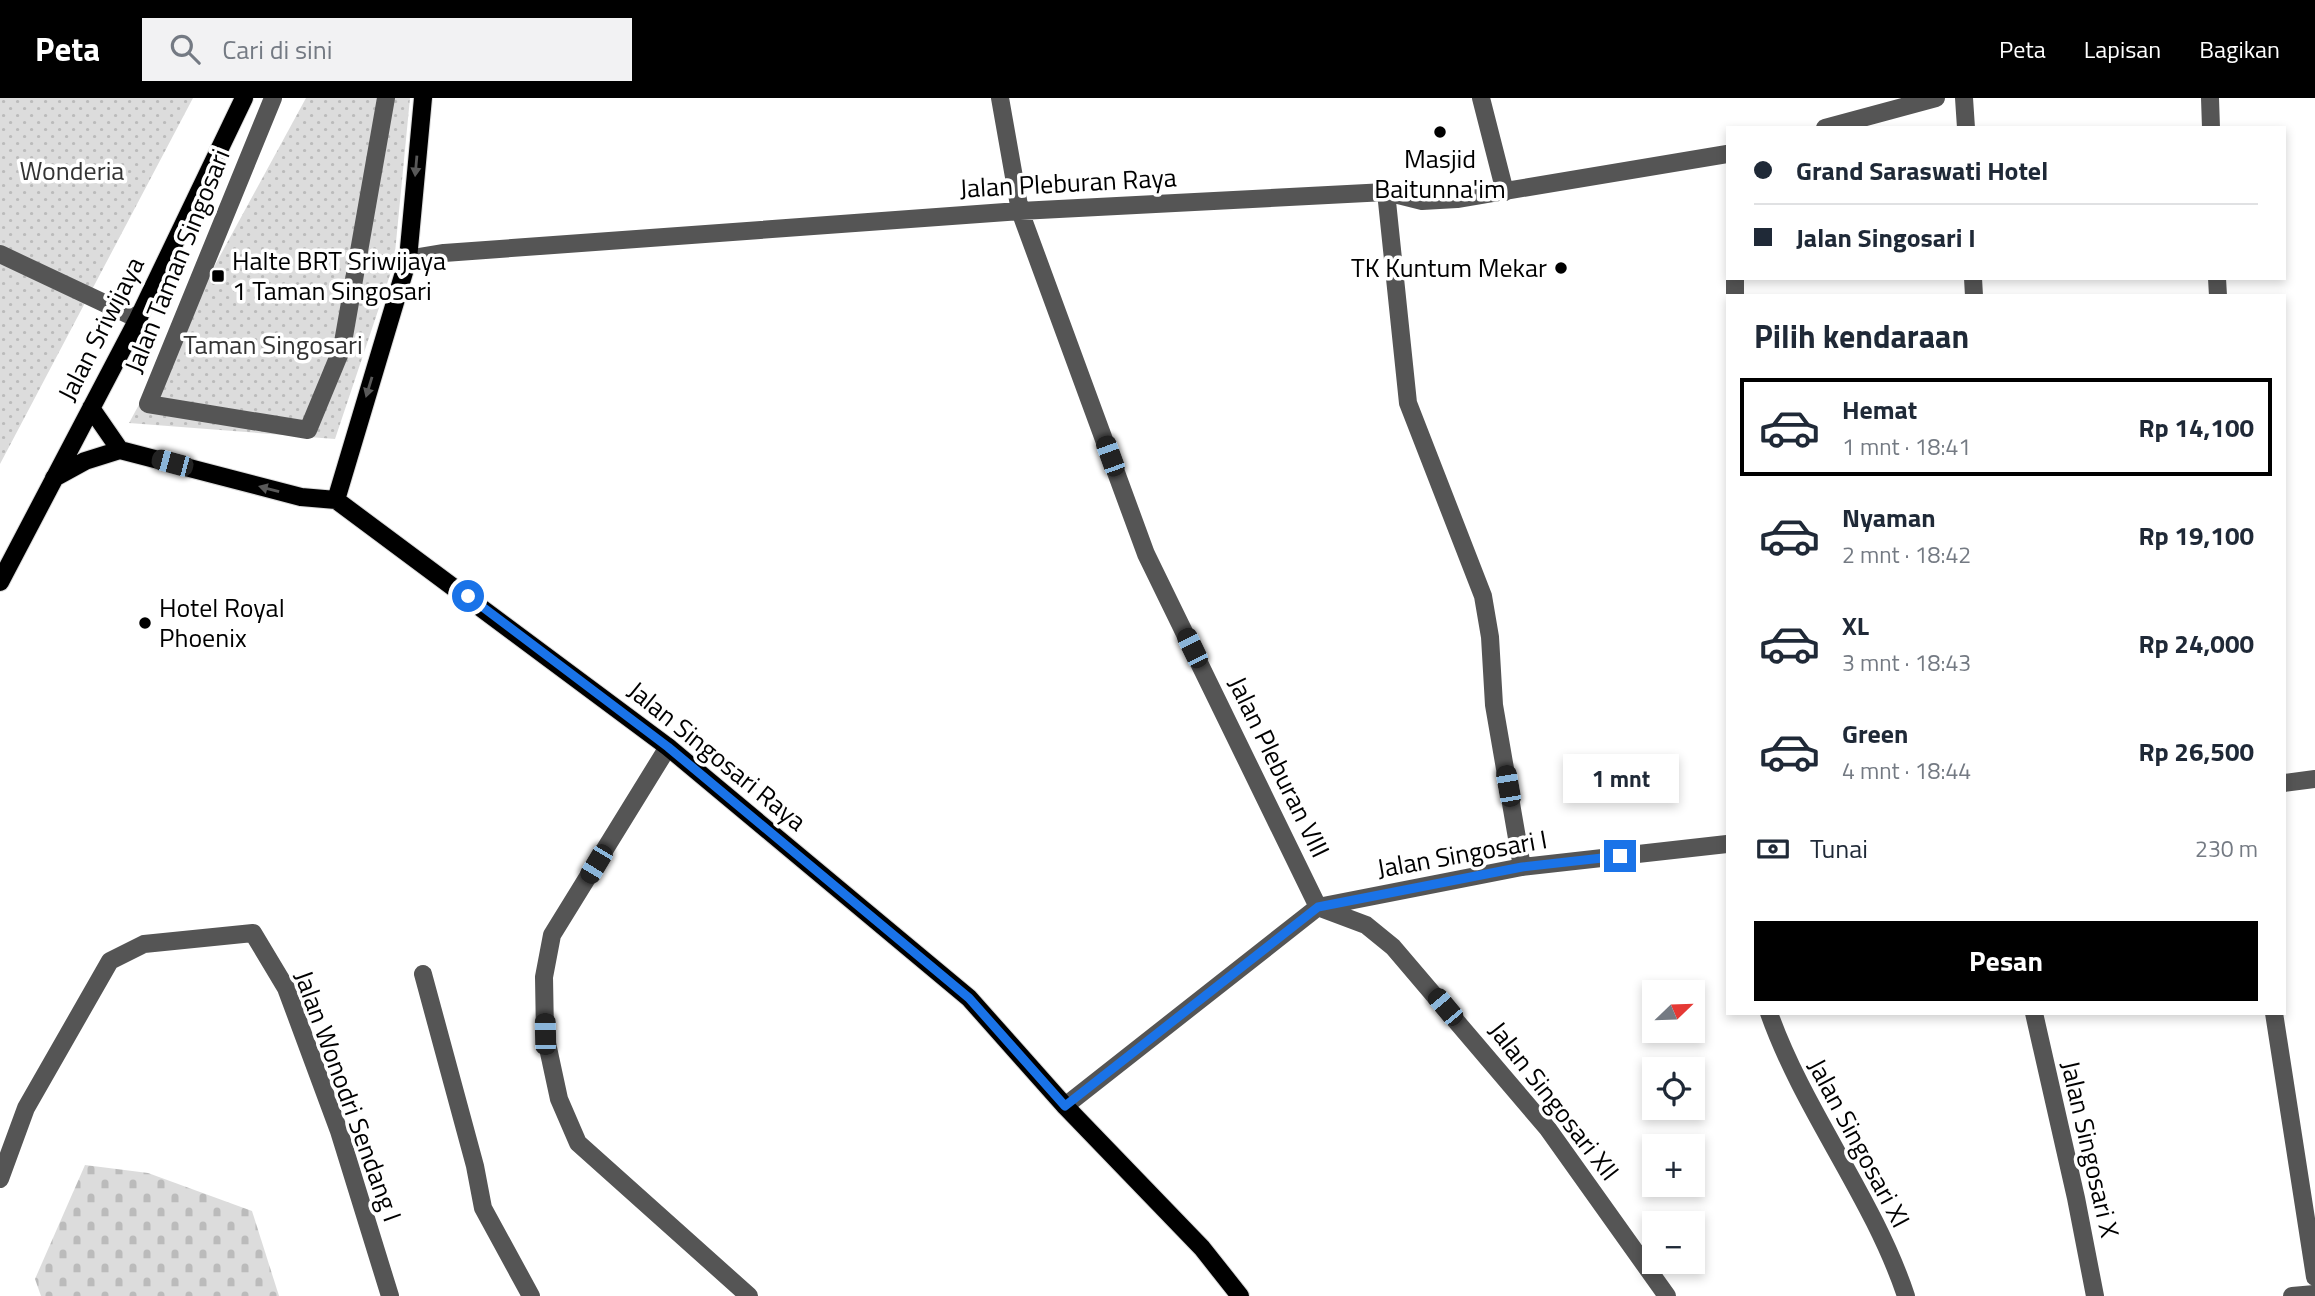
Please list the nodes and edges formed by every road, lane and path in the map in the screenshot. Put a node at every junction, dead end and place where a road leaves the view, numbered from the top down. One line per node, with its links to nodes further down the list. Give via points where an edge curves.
1 (244, 98): 19 (main road, Jalan Sriwijaya)
2 (273, 98): 3 (street, Jalan Taman Singosari, via 148,404 308,430 342,348)
3 (386, 98)
4 (423, 98): 18 (main road, one-way to 18)
5 (1000, 98): 16 (street, Jalan Pleburan VIII)
6 (1482, 98): 15 (street)
7 (1936, 98): 10 (street)
8 (1964, 98): 11 (street)
9 (2210, 98): 12 (street)
10 (1832, 126)
11 (1966, 126)
12 (2211, 126)
13 (1726, 154): 15 (street, Jalan Pleburan Raya)
14 (1386, 192): 15 (street, Jalan Pleburan Raya, via 1422,201); 16 (street, Jalan Pleburan Raya); 29 (street, via 1408,402 1483,596 1494,705)
15 (1505, 192)
16 (1020, 211): 18 (street, Jalan Pleburan Raya); 30 (street, Jalan Pleburan VIII, via 1146,554)
17 (0, 254): 19 (street)
18 (408, 259): 23 (main road, one-way to 23)
19 (138, 319): 20 (main road, Jalan Sriwijaya)
20 (91, 408): 21 (main road); 22 (main road, Jalan Sriwijaya)
21 (120, 450): 22 (main road, via 85,461); 23 (main road, one-way to 21, via 301,497)
22 (54, 478): 24 (main road, Jalan Sriwijaya)
23 (336, 500): 25 (main road, Jalan Singosari Raya)
24 (0, 582)
25 (668, 747): 35 (main road, Jalan Singosari Raya, via 969,998); 41 (street, via 552,935 544,977 545,1034 559,1099 578,1143)
26 (2315, 779): 27 (street)
27 (2286, 783)
28 (1726, 844): 29 (street, Jalan Singosari I)
29 (1522, 867): 30 (street, Jalan Singosari I)
30 (1318, 907): 35 (street, Jalan Singosari I); 43 (street, Jalan Singosari XII, via 1366,925 1394,947 1548,1129)
31 (423, 974): 40 (street, via 483,1208)
32 (1770, 1015): 44 (street, Jalan Singosari XI, via 1785,1058 1862,1201)
33 (2034, 1015): 45 (street, Jalan Singosari X)
34 (2274, 1015): 37 (street)
35 (1065, 1106): 42 (main road, Jalan Singosari Raya, via 1202,1248)
36 (0, 1179): 39 (street, Jalan Wonodri Sendang I, via 26,1108 110,961 144,944 253,933 286,988 339,1131)
37 (2315, 1277)
38 (2315, 1294): 46 (street)
39 (390, 1296)
40 (531, 1296)
41 (749, 1296)
42 (1240, 1296)
43 (1667, 1296)
44 (1906, 1296)
45 (2095, 1296)
46 (2292, 1296)

